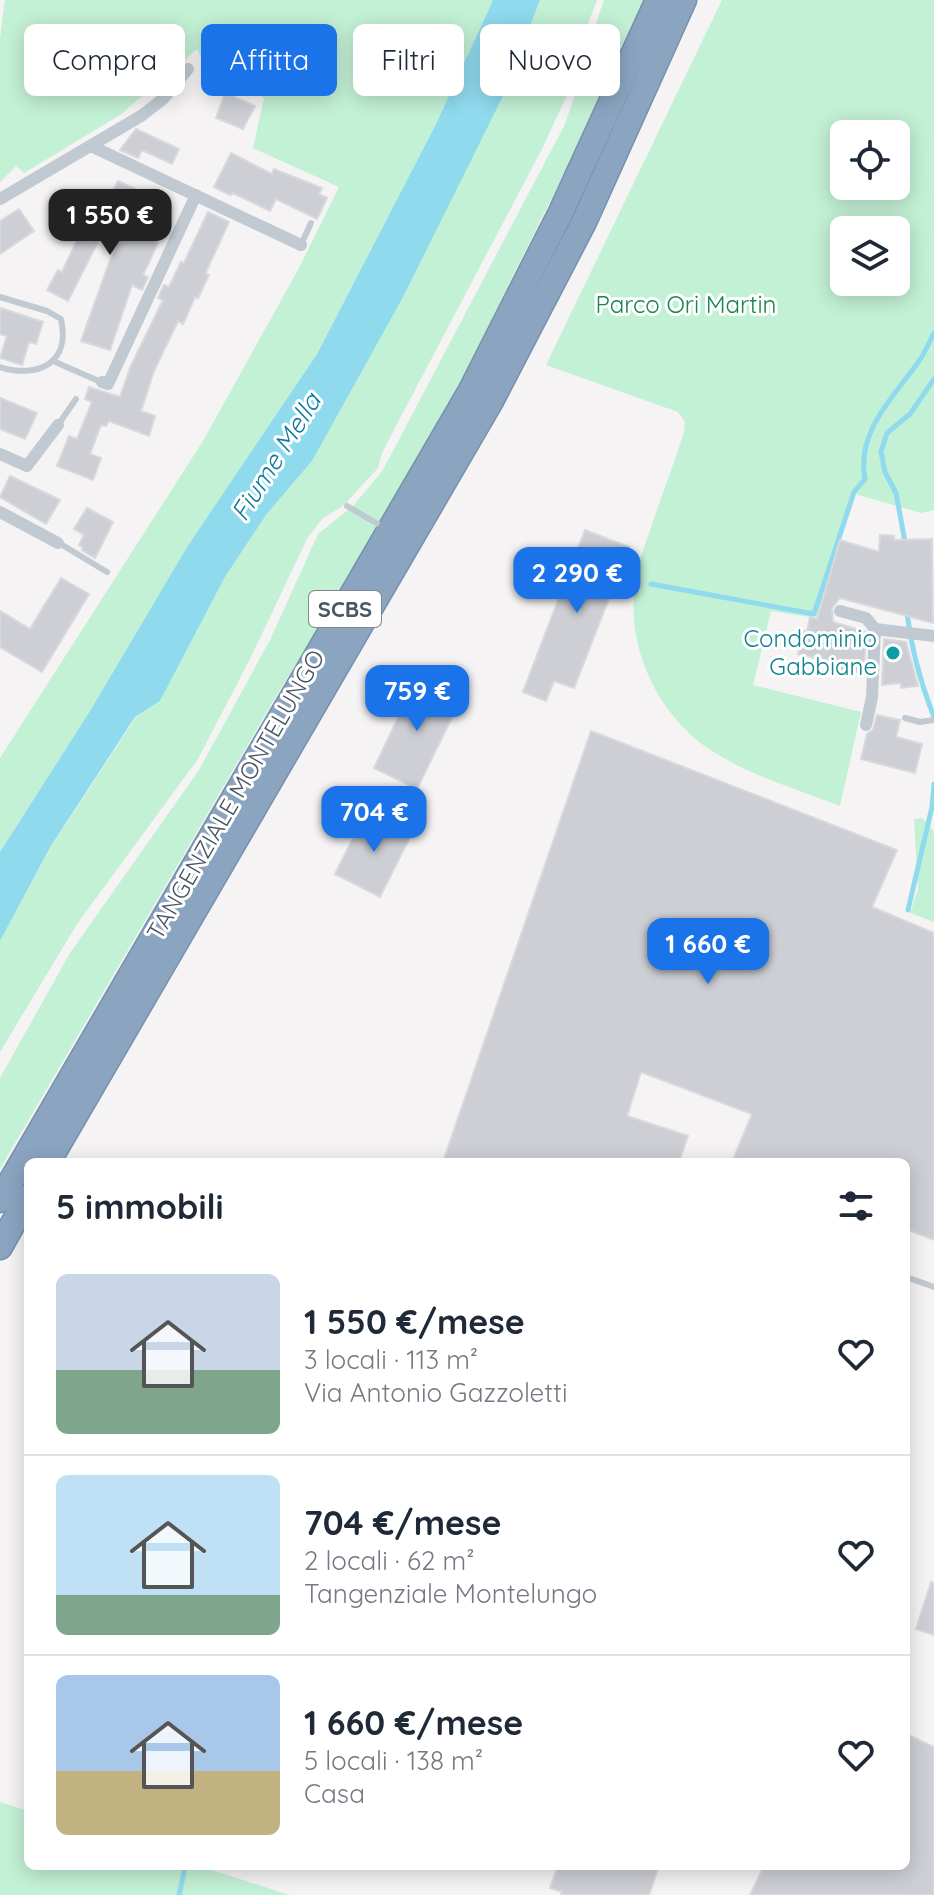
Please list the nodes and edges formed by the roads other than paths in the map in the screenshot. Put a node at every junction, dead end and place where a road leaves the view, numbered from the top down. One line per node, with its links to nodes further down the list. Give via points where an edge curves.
1 (658, 0): 18 (highway, TANGENZIALE MONTELUNGO / SCBS, via 516,305)
2 (684, 0): 28 (highway, TANGENZIALE MONTELUNGO / SCBS, via 584,222 491,401)
3 (188, 69): 4 (street, via 163,99)
4 (91, 146): 5 (street); 6 (street)
5 (196, 195): 8 (street); 12 (street, via 108,384)
6 (0, 199)
7 (311, 223): 8 (lane)
8 (301, 245)
9 (0, 297): 10 (lane, via 61,319 60,352)
10 (53, 361): 11 (lane, via 31,372); 12 (lane)
11 (0, 367)
12 (102, 382)
13 (76, 399): 14 (lane)
14 (58, 425): 15 (street, via 27,466)
15 (0, 454)
16 (347, 506): 18 (lane)
17 (0, 512): 19 (street)
18 (390, 531): 27 (highway, TANGENZIALE MONTELUNGO / SCBS)
19 (58, 543): 20 (lane)
20 (107, 572)
21 (840, 611): 22 (street, via 866,618)
22 (875, 629): 23 (street); 26 (street)
23 (934, 636)
24 (905, 718): 25 (lane)
25 (934, 720)
26 (866, 725)
27 (24, 1158)
28 (50, 1158)
29 (24, 1159): 30 (highway, TANGENZIALE MONTELUNGO / SCBS)
30 (0, 1200)
31 (24, 1204): 32 (highway)
32 (0, 1247)
33 (910, 1278): 34 (lane)
34 (934, 1287)

